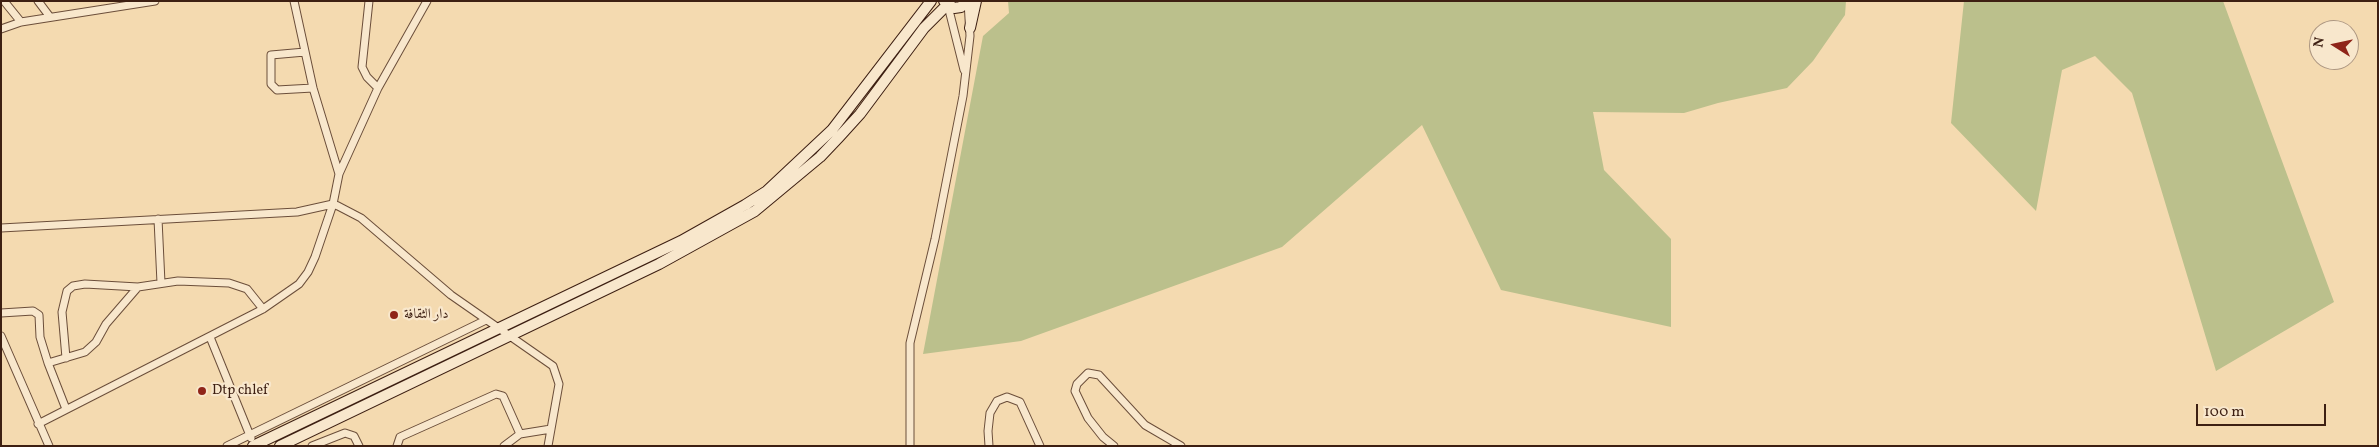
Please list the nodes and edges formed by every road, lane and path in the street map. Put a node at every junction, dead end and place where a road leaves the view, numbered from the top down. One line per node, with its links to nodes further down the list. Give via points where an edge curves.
1 (4, 1): 14 (street)
2 (38, 1): 13 (street)
3 (100, 1): 12 (street)
4 (155, 1): 12 (street)
5 (294, 1): 17 (street)
6 (368, 1): 20 (street, via 362,67)
7 (426, 1): 20 (street)
8 (931, 1): 23 (main road, via 832,130 767,191)
9 (967, 1): 11 (main road, via 958,8); 15 (street)
10 (976, 1): 15 (main road)
11 (946, 4): 18 (street); 24 (main road, via 839,137 820,157)
12 (102, 10): 13 (street)
13 (50, 17): 14 (street)
14 (21, 22): 16 (street)
15 (970, 28): 18 (street)
16 (1, 29)
17 (305, 52): 19 (street); 19 (street, via 271,55 271,84 277,90)
18 (965, 72): 51 (street, via 952,158 912,330 908,369)
19 (313, 88): 21 (street)
20 (378, 88): 21 (street)
21 (339, 174): 22 (street)
22 (333, 204): 25 (street, via 297,212); 29 (street, via 308,272 299,284); 31 (street, via 361,218 416,267)
23 (746, 205): 24 (main road); 32 (main road, via 681,241)
24 (754, 211): 34 (main road, via 690,248)
25 (158, 219): 26 (street); 27 (street)
26 (1, 228)
27 (161, 283): 28 (street); 29 (street, via 238,285 247,289)
28 (138, 287): 36 (street, via 106,324 96,342 85,352); 36 (street, via 84,284 67,291 62,312)
29 (263, 309): 35 (street)
30 (1, 313): 37 (street, via 36,312)
31 (486, 320): 32 (street); 42 (street)
32 (499, 328): 34 (street); 42 (main road)
33 (1, 336): 39 (street)
34 (510, 336): 40 (street, via 548,362 558,376 559,392); 45 (main road)
35 (210, 337): 38 (street); 42 (street)
36 (66, 358): 37 (street)
37 (48, 363): 38 (street)
38 (66, 409): 39 (street)
39 (38, 424): 43 (street)
40 (551, 429): 41 (street); 50 (street)
41 (520, 434): 48 (street, via 503,396 496,394 400,437); 49 (street)
42 (252, 442): 44 (street)
43 (48, 446)
44 (227, 446)
45 (280, 446)
46 (312, 446): 47 (street, via 346,433 354,436)
47 (359, 446)
48 (397, 446)
49 (504, 446)
50 (548, 446)
51 (910, 446)
52 (989, 446): 53 (street, via 990,413 997,401 1007,397 1020,402)
53 (1040, 446)
54 (1114, 446): 55 (street, via 1103,438 1088,418 1077,396 1077,384 1088,373 1099,376 1146,425)
55 (1181, 446)

